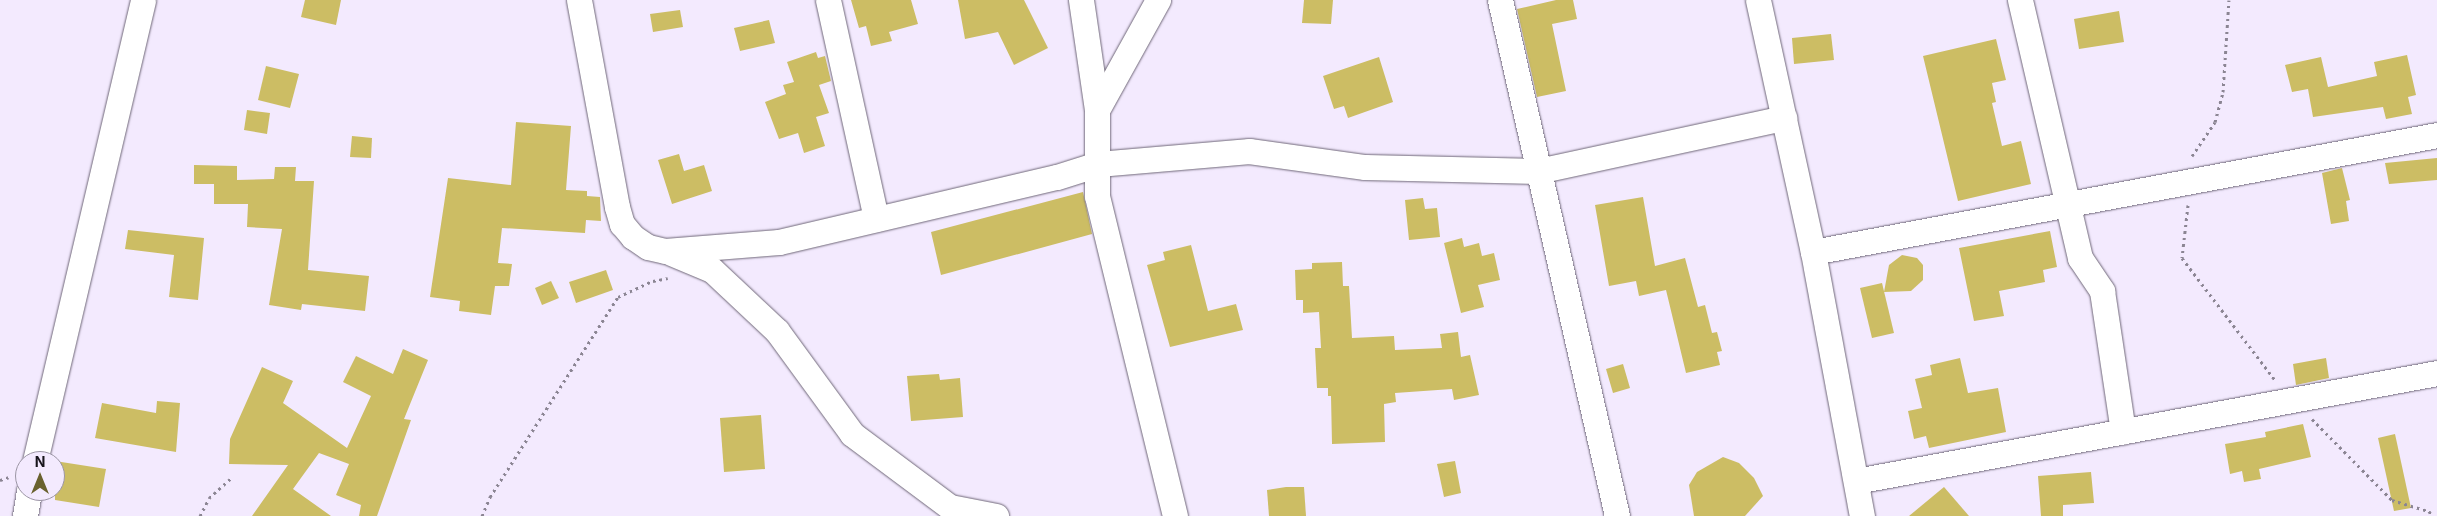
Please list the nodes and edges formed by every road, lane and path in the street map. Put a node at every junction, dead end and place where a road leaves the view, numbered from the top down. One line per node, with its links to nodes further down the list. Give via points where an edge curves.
1 (143, 0): 24 (street)
2 (578, 0): 18 (street, via 622,224 648,247)
3 (828, 0): 17 (street)
4 (1081, 0): 10 (street)
5 (1158, 0): 10 (street)
6 (1500, 0): 14 (street)
7 (1758, 0): 11 (street)
8 (2020, 0): 16 (street)
9 (2229, 0): 15 (path, via 2223,92 2215,122 2185,167)
10 (1098, 110): 13 (street)
11 (1784, 118): 14 (street); 19 (street)
12 (2437, 135): 15 (street)
13 (1098, 164): 14 (street, via 1249,151 1366,167); 17 (street, via 1057,177); 32 (street, via 1097,196)
14 (1538, 171): 33 (street)
15 (2187, 191): 16 (street); 22 (path, via 2182,258)
16 (2067, 204): 19 (street); 23 (street, via 2080,258 2102,291)
17 (876, 219): 18 (street, via 779,242)
18 (665, 251): 31 (street, via 712,270 777,331 852,434 950,507)
19 (1813, 252): 26 (street)
20 (673, 277): 30 (path, via 654,281 618,297 490,497)
21 (2437, 373): 22 (street)
22 (2286, 393): 23 (street); 35 (path, via 2392,500 2429,511)
23 (2123, 431): 26 (street)
24 (37, 451)
25 (230, 478): 29 (path, via 209,498)
26 (1856, 481): 34 (street)
27 (27, 501): 28 (street)
28 (25, 516)
29 (200, 516)
30 (482, 516)
31 (996, 516)
32 (1175, 516)
33 (1617, 516)
34 (1862, 516)
35 (2432, 516)

